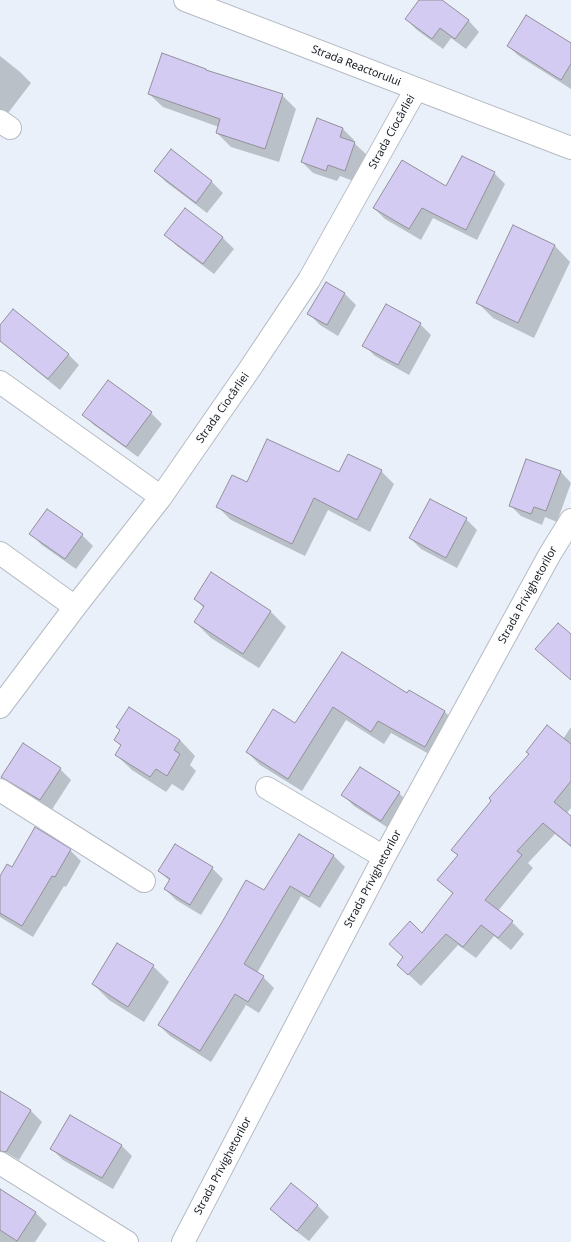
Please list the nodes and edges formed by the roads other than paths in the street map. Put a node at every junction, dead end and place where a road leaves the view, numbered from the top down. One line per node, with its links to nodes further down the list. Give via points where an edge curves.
1 (186, 0): 2 (street, Strada Reactorului)
2 (416, 89): 3 (street, Strada Reactorului); 5 (street, Strada Ciocârliei, via 309,280)
3 (571, 148)
4 (0, 382): 5 (street)
5 (161, 498): 8 (street, Strada Ciocârliei)
6 (571, 520): 12 (street, Strada Privighetorilor)
7 (0, 553): 8 (street)
8 (75, 607): 9 (street, Strada Ciocârliei)
9 (0, 707)
10 (267, 788): 12 (street)
11 (0, 790): 13 (street)
12 (384, 857): 16 (street, Strada Privighetorilor)
13 (144, 882)
14 (0, 1163): 15 (street)
15 (127, 1242)
16 (183, 1242)

